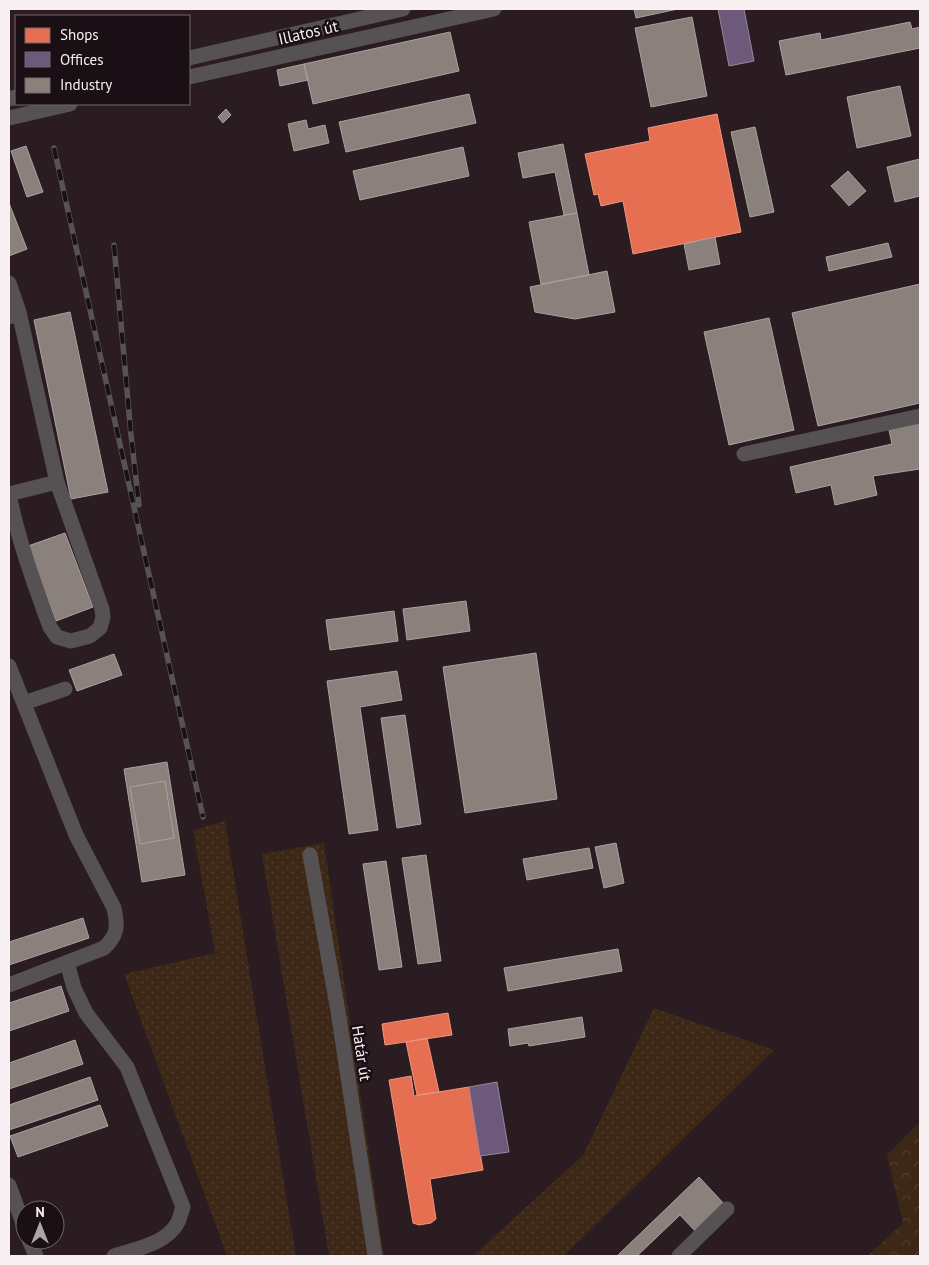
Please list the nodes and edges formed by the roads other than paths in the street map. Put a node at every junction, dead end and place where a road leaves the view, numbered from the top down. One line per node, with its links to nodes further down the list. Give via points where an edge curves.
1 (403, 9): 3 (street, Illatos út)
2 (494, 9): 4 (street, Illatos út)
3 (190, 58)
4 (190, 77)
5 (66, 105): 6 (street)
6 (9, 118)
7 (9, 283): 8 (street)
8 (14, 315): 11 (street)
9 (920, 416): 10 (street)
10 (744, 454)
11 (57, 482): 12 (street); 12 (street, via 103,617 100,628 90,636 71,641 57,637 50,627 25,557)
12 (9, 494)
13 (9, 666): 15 (street)
14 (65, 689): 15 (street)
15 (24, 703): 17 (street, via 76,835 114,908 116,918 116,931 104,948)
16 (310, 855): 23 (street, Határ út, via 338,1011)
17 (66, 962): 18 (street); 22 (street, via 86,1013 127,1067 183,1207 173,1230 161,1240)
18 (9, 985)
19 (9, 1185): 20 (street)
20 (15, 1202)
21 (728, 1209): 24 (street)
22 (114, 1256)
23 (375, 1256)
24 (679, 1256)

